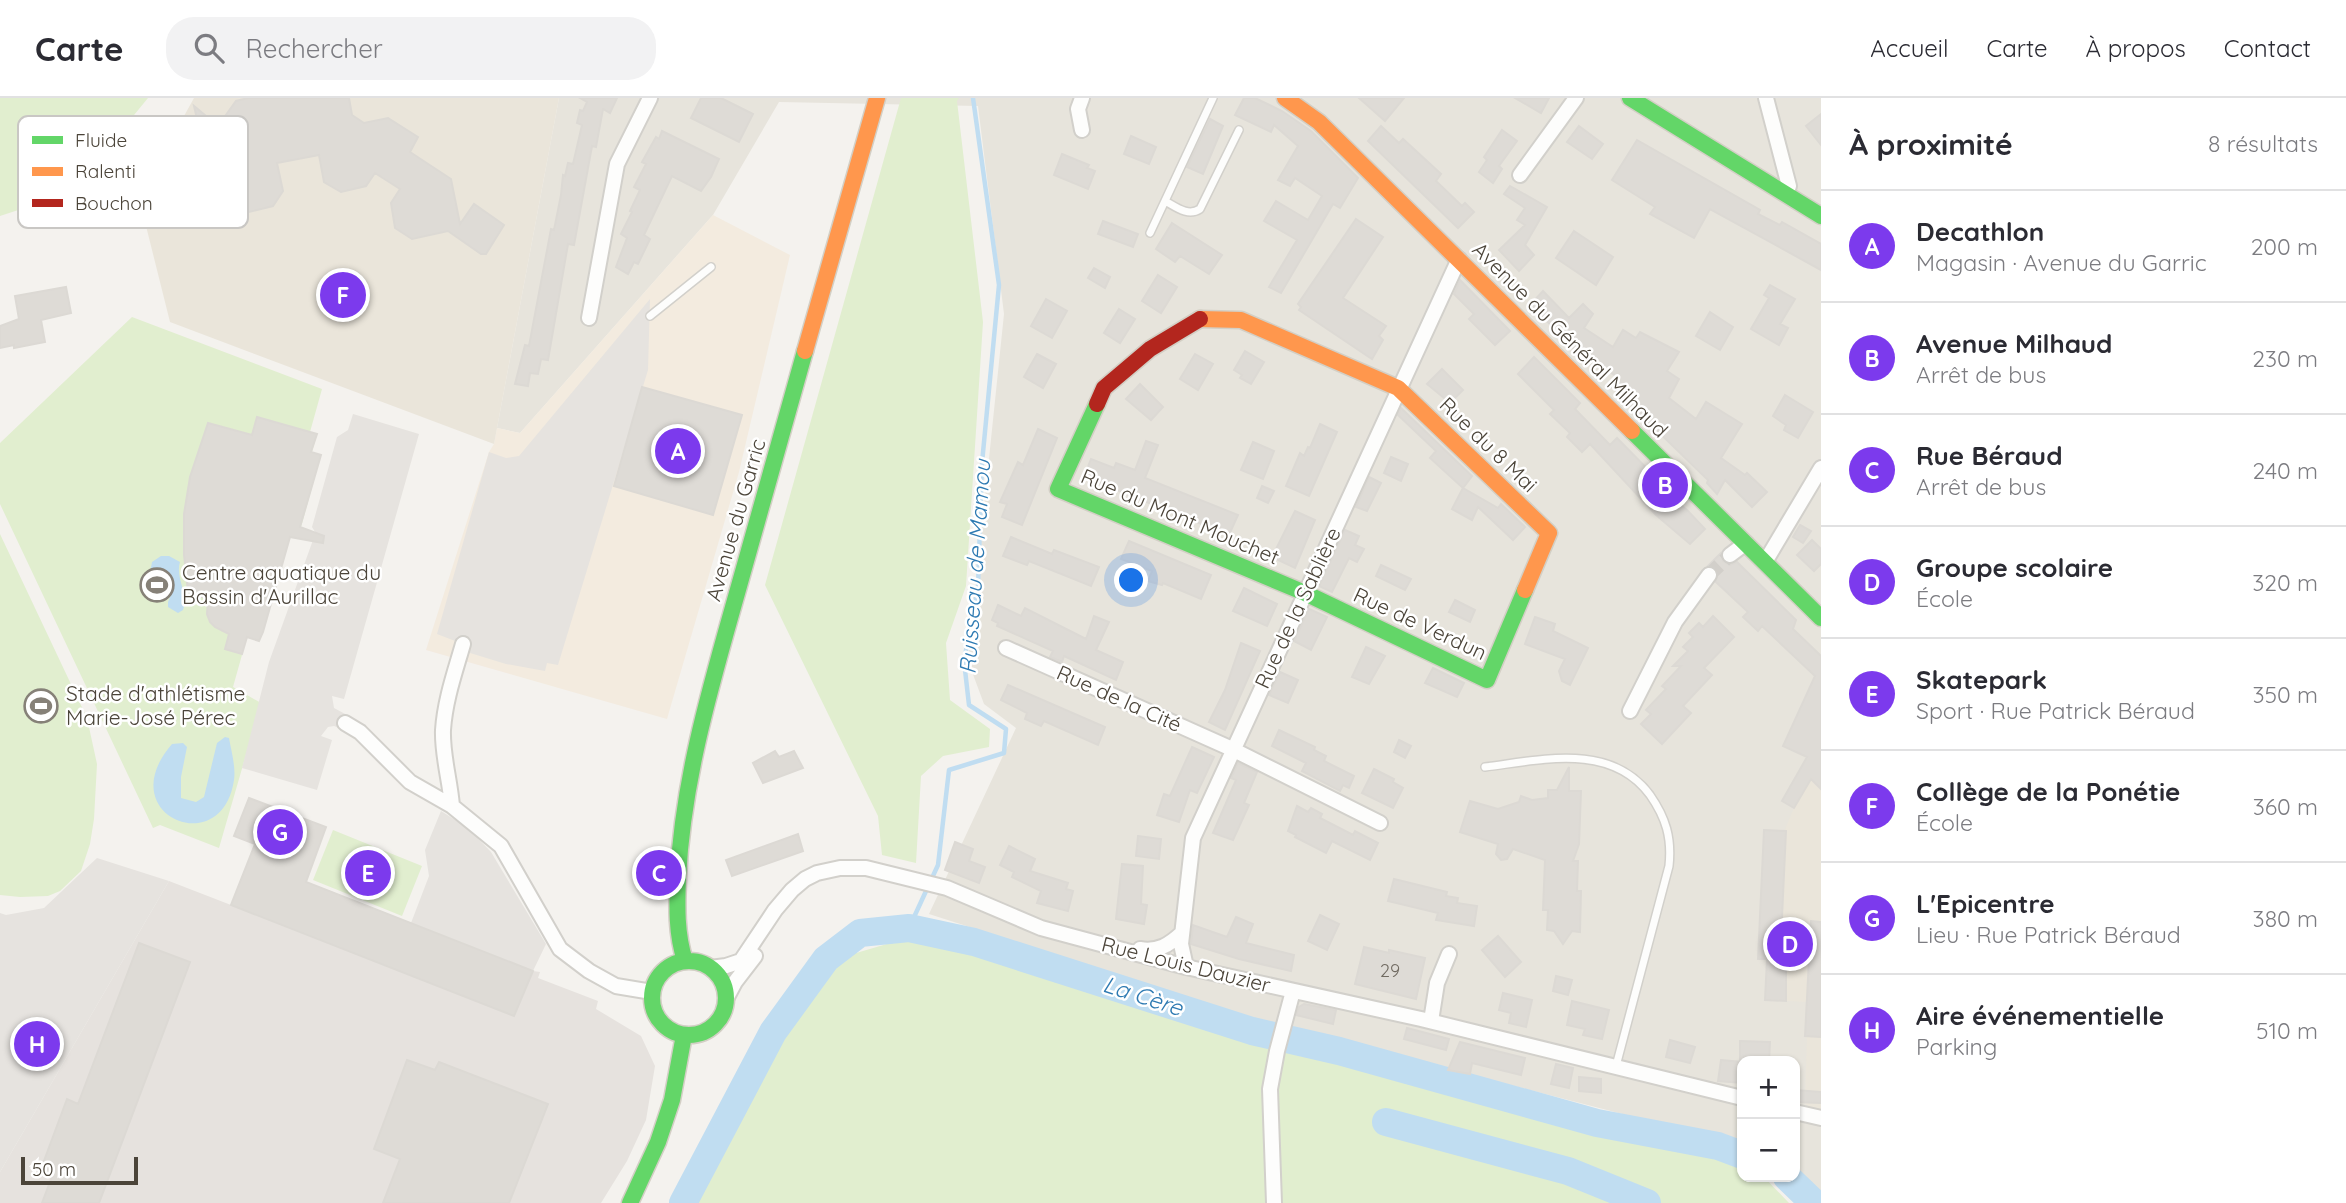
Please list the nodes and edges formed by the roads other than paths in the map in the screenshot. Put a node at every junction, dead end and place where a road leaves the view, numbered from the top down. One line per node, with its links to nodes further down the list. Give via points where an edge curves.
1 (650, 98): 19 (street, via 617,164)
2 (877, 98): 41 (main road, Avenue du Garric, via 688,779 677,904 678,939)
3 (1082, 98): 9 (street, via 1078,109)
4 (1213, 98): 13 (lane)
5 (1285, 98): 16 (main road, Avenue du Général Milhaud, via 1319,122)
6 (1576, 98): 11 (street)
7 (1630, 98): 12 (main road)
8 (1766, 98): 12 (street, via 1789,186)
9 (1082, 130)
10 (1240, 130): 13 (lane, via 1200,209 1187,213)
11 (1520, 175)
12 (1786, 192): 14 (main road)
13 (1165, 201): 15 (lane)
14 (1821, 216)
15 (1150, 233)
16 (1459, 259): 20 (street, Rue de la Sablière); 23 (main road, Avenue du Général Milhaud)
17 (711, 267): 18 (lane)
18 (650, 316)
19 (589, 318)
20 (1398, 388): 22 (main road, Rue du 8 Mai); 27 (street, Rue de la Sablière); 27 (main road, Rue du Mont Mouchet, via 1241,320 1200,319 1150,349 1104,388 1058,489)
21 (1821, 468): 25 (street)
22 (1549, 533): 27 (main road, Rue de Verdun, via 1488,680)
23 (1746, 543): 24 (street); 25 (main road, Avenue du Général Milhaud)
24 (1730, 555)
25 (1765, 562): 28 (main road, Avenue du Général Milhaud)
26 (1709, 575): 31 (street, via 1675,622)
27 (1305, 593): 33 (street, Rue de la Sablière)
28 (1821, 618)
29 (463, 644): 35 (street, via 443,731)
30 (1006, 648): 33 (street, Rue de la Cité)
31 (1630, 710)
32 (345, 723): 35 (street, via 410,782)
33 (1233, 749): 36 (street, Rue de la Cité); 38 (street, Rue de la Sablière, via 1193,838)
34 (1485, 768): 49 (lane, via 1584,758 1627,773 1644,786 1660,809 1668,829 1669,866)
35 (452, 806): 45 (street, via 501,846 560,948 617,986)
36 (1380, 823)
37 (768, 923): 39 (street, Rue Louis Dauzier, via 792,890 817,873 866,869 947,888 1041,928); 43 (street, via 741,961); 46 (street, via 757,954)
38 (1182, 933): 39 (street, via 1152,951); 42 (street, Rue de la Sablière)
39 (1104, 945): 42 (street, Rue Louis Dauzier)
40 (1449, 954): 47 (street, via 1437,984)
41 (685, 961): 43 (main road); 45 (main road, via 663,971)
42 (1186, 967): 44 (street, Rue Louis Dauzier)
43 (710, 968): 46 (main road, via 722,980)
44 (1293, 991): 47 (street, Rue Louis Dauzier); 54 (street, via 1270,1088)
45 (652, 992): 48 (main road, via 656,1016 663,1025)
46 (726, 999): 48 (main road, via 716,1023)
47 (1431, 1021): 49 (street, Rue Louis Dauzier)
48 (684, 1035): 53 (main road, via 659,1142)
49 (1616, 1067): 50 (street, Rue Louis Dauzier)
50 (1737, 1097)
51 (1800, 1113): 52 (street)
52 (1821, 1118)
53 (630, 1203)
54 (1274, 1203)

